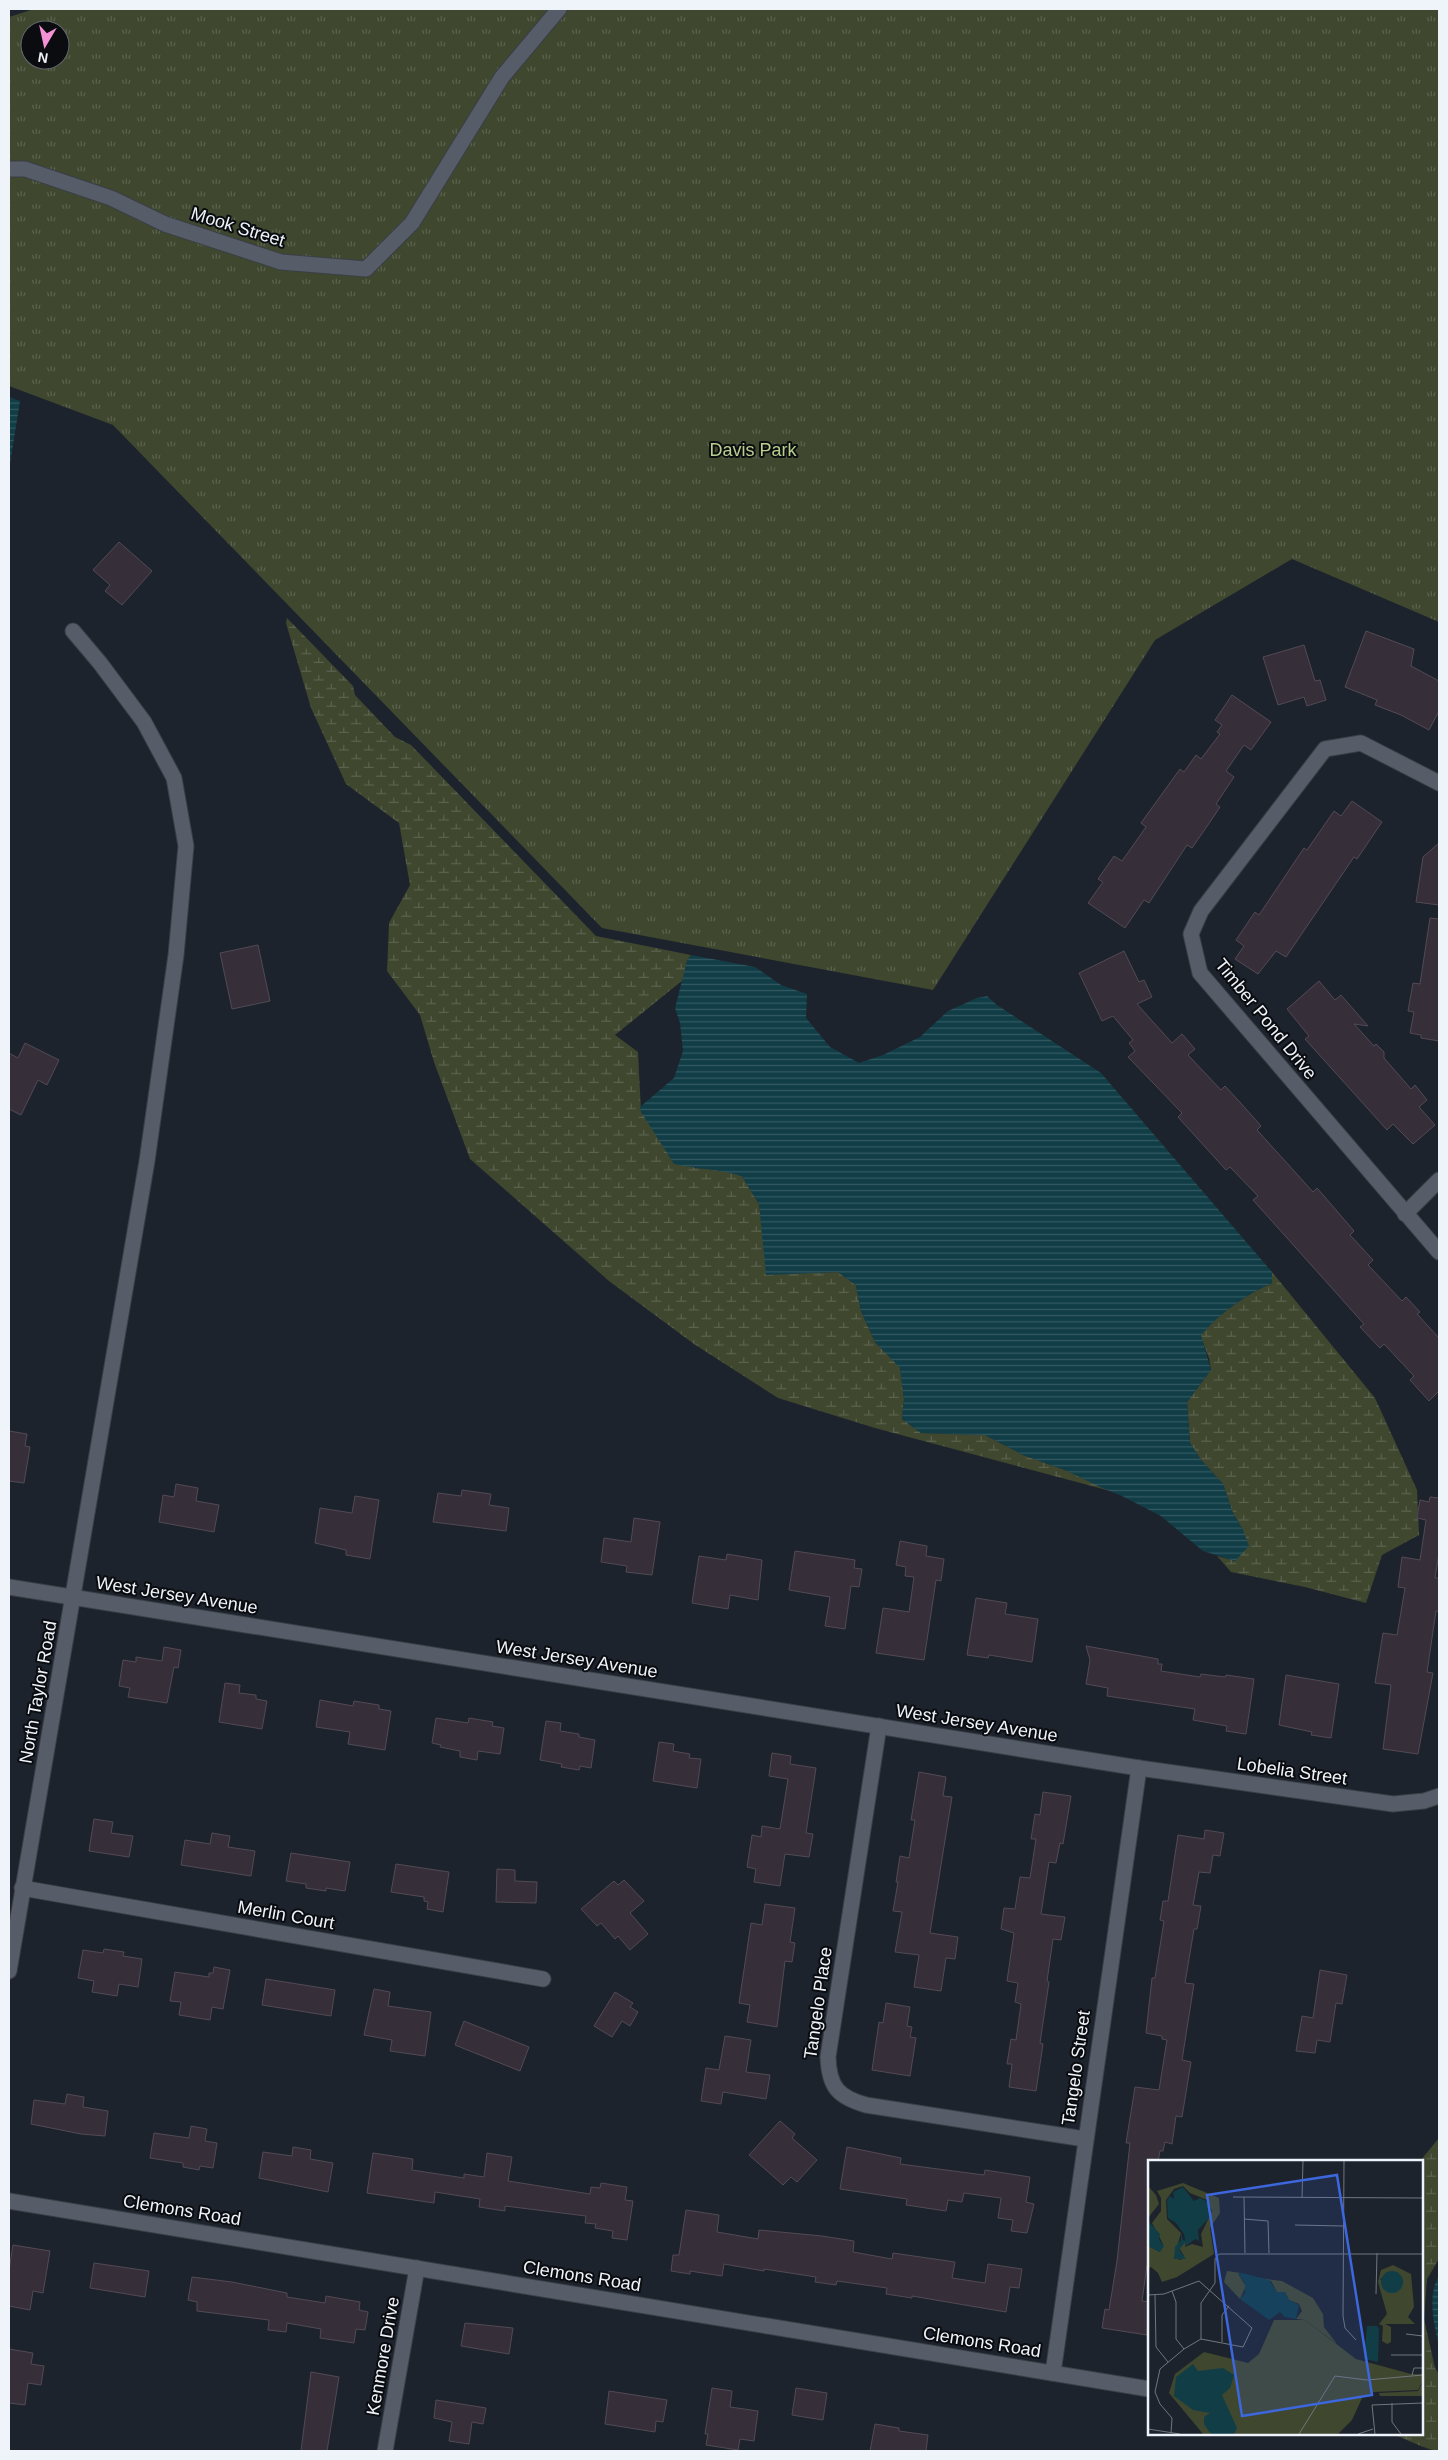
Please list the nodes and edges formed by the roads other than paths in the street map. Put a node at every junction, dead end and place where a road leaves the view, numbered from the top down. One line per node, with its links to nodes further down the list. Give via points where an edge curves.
1 (559, 9): 2 (street, Mook Street, via 502,77 412,223 366,269 281,262 165,224 111,198 24,170)
2 (9, 169)
3 (73, 631): 9 (street, North Taylor Road, via 144,722 174,778 186,846 176,955 147,1161)
4 (1439, 783): 6 (street, Timber Pond Drive, via 1361,743 1325,748 1201,911 1191,934 1200,972)
5 (1439, 1180): 6 (street)
6 (1405, 1214): 7 (street, Timber Pond Drive)
7 (1439, 1252)
8 (9, 1587): 9 (street, West Jersey Avenue)
9 (74, 1598): 10 (street, West Jersey Avenue); 13 (street, North Taylor Road)
10 (879, 1726): 11 (street, West Jersey Avenue); 16 (street, Tangelo Place, via 828,2057 828,2075 836,2090 850,2100 866,2105)
11 (1139, 1768): 12 (street, Lobelia Street, via 1393,1804); 16 (street, Tangelo Street)
12 (1439, 1796)
13 (22, 1888): 14 (street, North Taylor Road); 15 (street, Merlin Court)
14 (9, 1971)
15 (543, 1979)
16 (1085, 2139): 19 (street, Tangelo Street)
17 (9, 2201): 18 (street, Clemons Road)
18 (417, 2268): 19 (street, Clemons Road); 21 (street, Kenmore Drive)
19 (1053, 2373): 20 (street, Clemons Road)
20 (1148, 2389)
21 (385, 2451)

